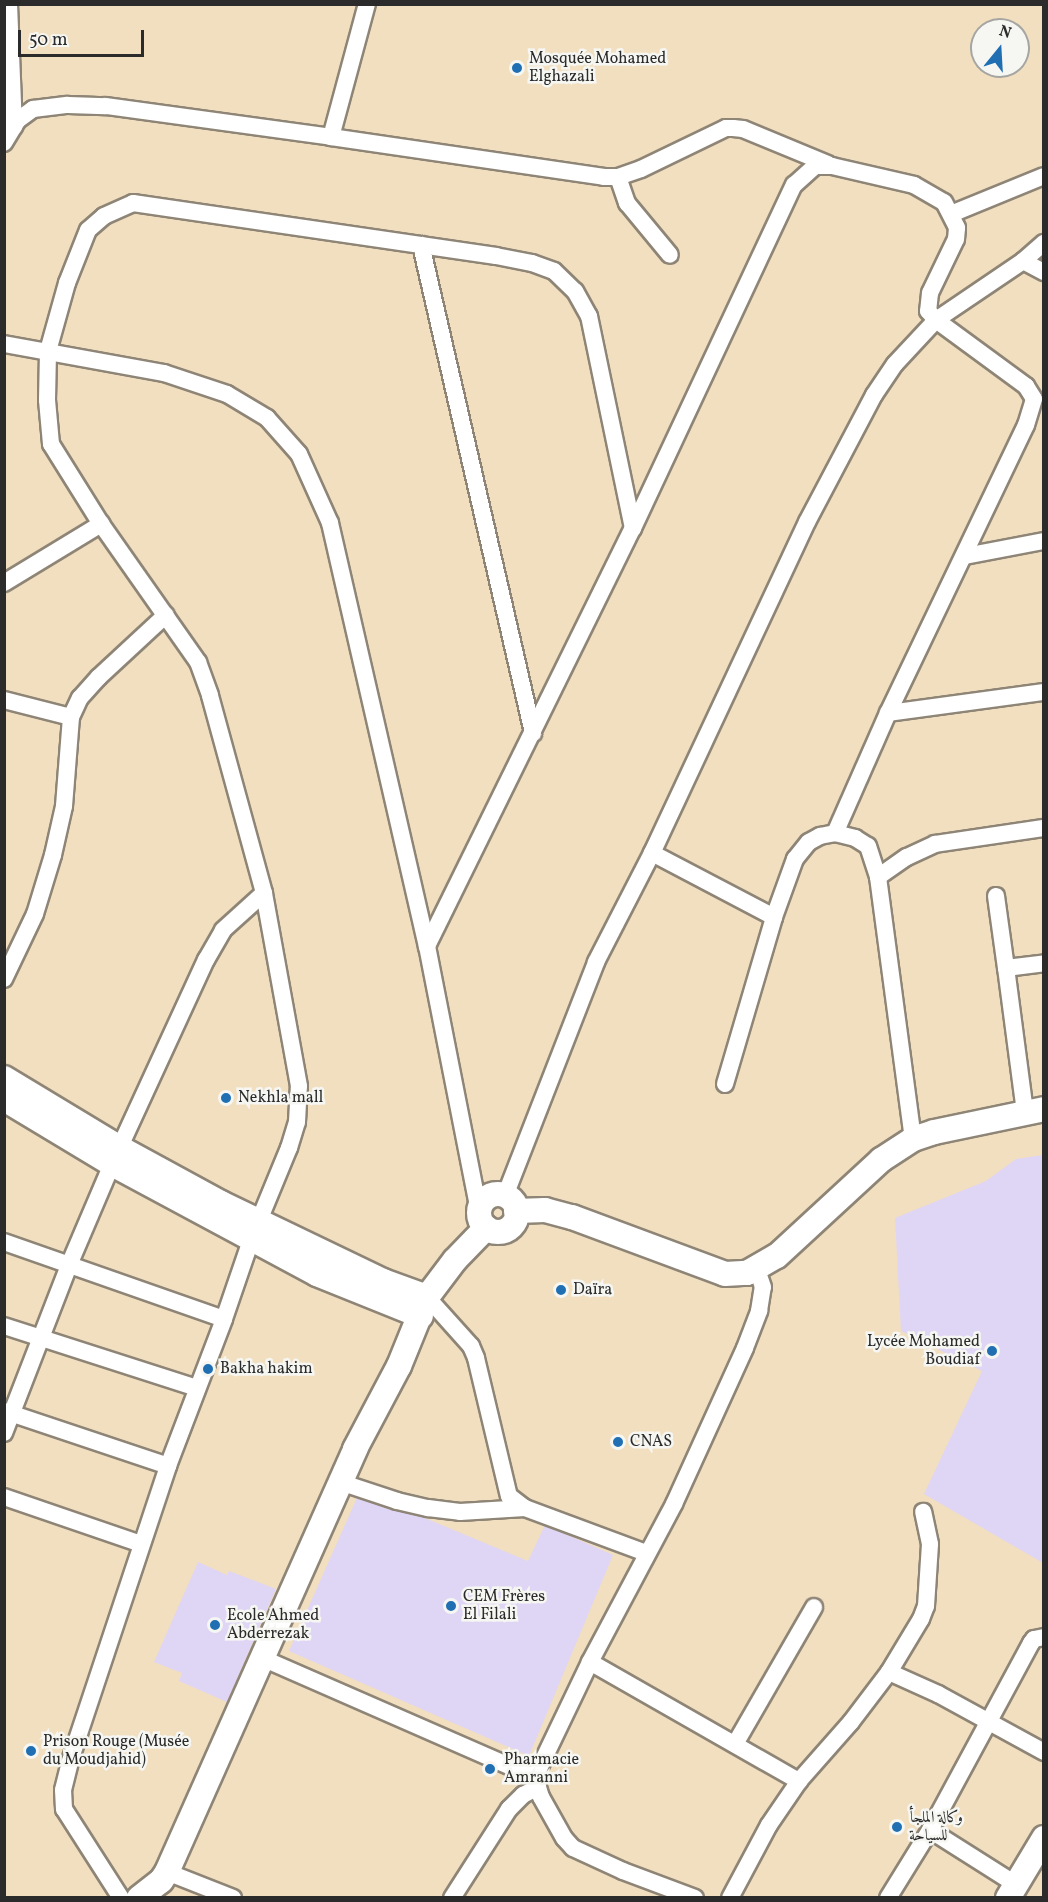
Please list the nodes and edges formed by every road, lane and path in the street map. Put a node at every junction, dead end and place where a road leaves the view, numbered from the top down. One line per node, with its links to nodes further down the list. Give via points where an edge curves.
1 (9, 4): 3 (street)
2 (368, 4): 4 (street)
3 (14, 127): 4 (street, via 33,109 106,106); 5 (street)
4 (331, 137): 8 (street)
5 (4, 143)
6 (832, 165): 8 (street, via 743,129 726,128); 9 (street, via 914,185 944,202); 19 (street, via 815,166 794,185)
7 (1044, 176): 9 (street)
8 (618, 177): 12 (street, via 627,203)
9 (951, 214): 15 (street, via 957,228 956,239 930,293 928,311)
10 (1044, 243): 13 (street)
11 (421, 245): 17 (street, via 133,203 112,212 88,230 67,283); 19 (street, via 532,262 554,271 576,291 589,316); 28 (street)
12 (670, 255)
13 (1023, 261): 14 (street); 15 (street)
14 (1044, 272)
15 (936, 320): 21 (street, via 1008,371 1034,399); 31 (street, via 895,364 874,395 807,522)
16 (4, 344): 17 (street)
17 (48, 351): 18 (street, via 51,444); 36 (street, via 164,373 227,394 267,418 299,454 330,523)
18 (101, 524): 22 (street); 23 (street)
19 (633, 528): 28 (street)
20 (1044, 541): 21 (street)
21 (964, 556): 26 (street)
22 (4, 583)
23 (166, 615): 27 (street, via 99,677 80,698); 33 (street, via 198,662 210,694)
24 (1044, 692): 26 (street)
25 (4, 700): 27 (street)
26 (888, 713): 30 (street)
27 (70, 717): 39 (street, via 64,806 53,855 35,914)
28 (533, 733): 36 (street)
29 (1044, 828): 32 (street, via 935,844)
30 (835, 833): 32 (street, via 868,846); 35 (street, via 808,842 795,859)
31 (652, 853): 35 (street); 46 (street, via 596,962)
32 (878, 877): 44 (street)
33 (264, 893): 45 (street, via 223,930 206,960); 48 (street, via 299,1086 297,1122 290,1148)
34 (996, 896): 38 (street)
35 (774, 917): 41 (street)
36 (427, 946): 47 (street)
37 (1044, 963): 38 (street)
38 (1006, 968): 43 (street)
39 (4, 979)
40 (4, 1078): 45 (main road)
41 (725, 1084)
42 (4, 1099): 45 (main road)
43 (1034, 1110): 44 (main road)
44 (913, 1139): 51 (main road, via 881,1160 813,1225)
45 (116, 1156): 48 (main road); 50 (street)
46 (511, 1203): 47 (main road, via 491,1196 481,1204); 47 (main road, via 514,1223 509,1228 497,1232); 51 (main road, via 572,1217 725,1274)
47 (483, 1219): 52 (main road)
48 (255, 1230): 52 (main road, via 317,1274); 53 (street)
49 (4, 1242): 50 (street)
50 (69, 1265): 53 (street); 55 (street)
51 (756, 1270): 65 (street, via 763,1287 745,1348 674,1504)
52 (424, 1307): 60 (main road); 62 (street, via 454,1326 471,1346 506,1490)
53 (224, 1319): 56 (street)
54 (4, 1326): 55 (street)
55 (42, 1340): 56 (street); 57 (street)
56 (197, 1388): 59 (street)
57 (8, 1412): 58 (street); 59 (street)
58 (4, 1433)
59 (168, 1466): 64 (street)
60 (340, 1482): 62 (street, via 428,1508 460,1512); 68 (main road)
61 (4, 1497): 64 (street)
62 (525, 1508): 65 (street)
63 (923, 1512): 70 (street, via 930,1544 926,1606)
64 (141, 1544): 80 (street, via 69,1761 63,1790 64,1809)
65 (646, 1553): 69 (street)
66 (814, 1607): 72 (street)
67 (1044, 1637): 71 (street, via 1031,1643)
68 (262, 1658): 75 (street); 78 (main road)
69 (590, 1662): 72 (street); 75 (street)
70 (889, 1672): 71 (street); 74 (street)
71 (989, 1723): 73 (street); 76 (street)
72 (735, 1744): 74 (street)
73 (1044, 1752)
74 (799, 1781): 85 (street, via 764,1834)
75 (536, 1782): 83 (street, via 508,1809); 84 (street, via 573,1848)
76 (930, 1830): 79 (street); 86 (street)
77 (1044, 1838): 79 (main road)
78 (162, 1884): 81 (main road); 82 (street)
79 (1011, 1891)
80 (121, 1898)
81 (139, 1898)
82 (233, 1898)
83 (452, 1898)
84 (695, 1898)
85 (730, 1898)
86 (888, 1898)

